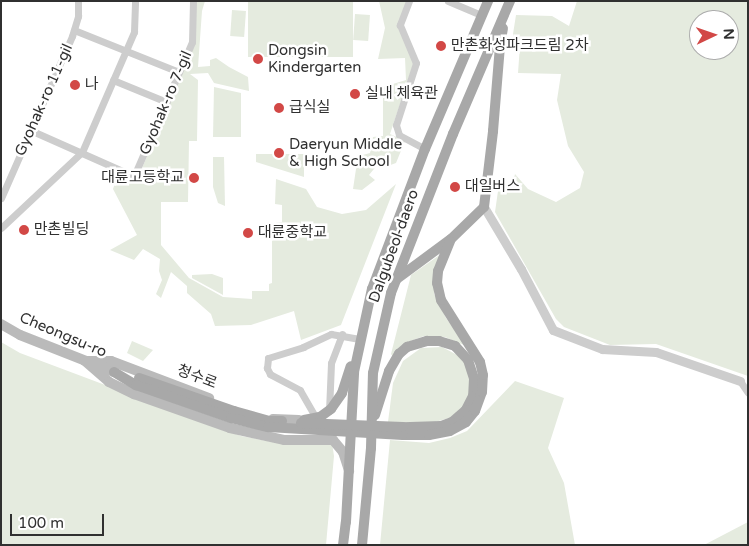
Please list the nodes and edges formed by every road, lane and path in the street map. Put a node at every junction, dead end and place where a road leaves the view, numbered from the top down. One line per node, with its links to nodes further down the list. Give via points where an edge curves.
1 (78, 1): 9 (street, Gyohak-ro 11-gil)
2 (135, 1): 10 (street, via 134,32)
3 (193, 1): 11 (street, Gyohak-ro 7-gil, via 192,42)
4 (410, 1): 15 (street, via 400,25 416,63 396,126 399,135)
5 (448, 1): 8 (street)
6 (488, 1): 8 (main road, Dalgubeol-daero)
7 (510, 1): 18 (main road, via 500,45); 21 (main road, Dalgubeol-daero)
8 (481, 15): 15 (main road, Dalgubeol-daero)
9 (74, 30): 10 (street, Gyohak-ro 11-gil); 14 (street, Gyohak-ro 11-gil)
10 (126, 51): 11 (street, Gyohak-ro 11-gil); 12 (street)
11 (179, 72): 13 (street, Gyohak-ro 7-gil)
12 (113, 80): 13 (street); 16 (street)
13 (167, 102): 16 (street, Gyohak-ro 7-gil, via 134,176)
14 (30, 130): 16 (street, Gyohak-ro 7-gil); 17 (street, Gyohak-ro 11-gil)
15 (426, 149): 24 (main road, Dalgubeol-daero, via 372,288)
16 (82, 152): 19 (street)
17 (1, 198)
18 (484, 207): 20 (main road); 26 (street, via 553,330 602,349 656,352)
19 (1, 228)
20 (451, 239): 21 (main road); 31 (main road, via 438,271 437,283 441,300 480,362 482,392 476,411 466,422 450,431 429,435)
21 (394, 281): 32 (main road, Dalgubeol-daero, via 373,373)
22 (1, 324): 25 (main road, Cheongsu-ro)
23 (342, 334): 24 (street); 29 (street, via 331,363); 30 (street, via 331,334 268,358 270,374 300,390)
24 (360, 343): 29 (main road, via 342,393); 33 (main road, Dalgubeol-daero, via 353,389)
25 (85, 361): 27 (main road, Cheongsu-ro, via 114,372); 27 (main road, via 109,382); 30 (main road, 청수로, via 112,360 245,412 275,419)
26 (744, 381): 28 (street)
27 (136, 386): 31 (main road, bridge, via 269,420); 33 (main road, via 230,428 284,440 333,440 338,444)
28 (748, 393)
29 (329, 411): 30 (main road)
30 (316, 418)
31 (403, 431): 32 (main road, via 441,426 452,422 466,410 474,379 468,360 455,346 427,341 416,343 399,354 389,371 375,415)
32 (371, 448): 35 (main road, Dalgubeol-daero)
33 (349, 471): 34 (main road, Dalgubeol-daero)
34 (342, 545)
35 (362, 545)

